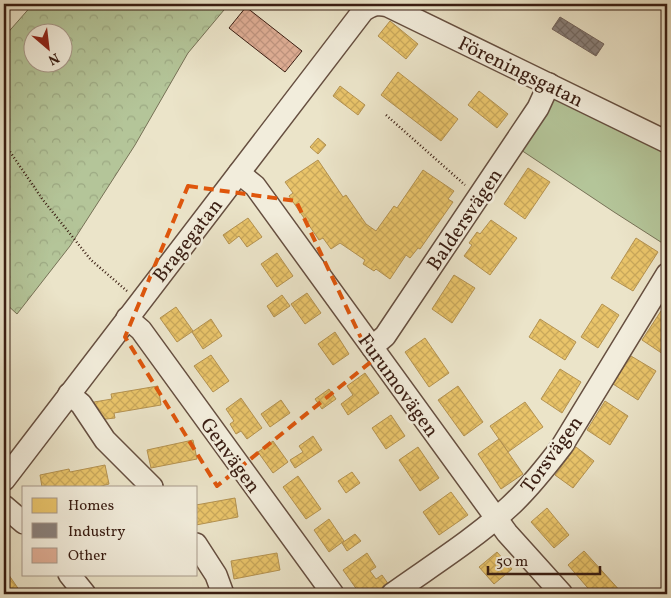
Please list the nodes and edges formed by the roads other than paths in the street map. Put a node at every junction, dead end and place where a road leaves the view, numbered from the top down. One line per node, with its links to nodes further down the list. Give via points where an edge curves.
1 (374, 4): 2 (street, Föreningsgatan, via 388,6); 4 (street, Bragegatan, via 363,11)
2 (549, 84): 3 (street, Föreningsgatan); 7 (street, Baldersvägen, via 538,108 391,328)
3 (667, 142)
4 (239, 173): 6 (street, Bragegatan); 7 (street, Furumovägen, via 255,186)
5 (667, 274): 12 (street, Torsvägen, via 562,446 521,496)
6 (133, 310): 8 (street, Bragegatan); 18 (street, Genvägen, via 141,330)
7 (372, 347): 12 (street, Furumovägen)
8 (69, 394): 9 (street, Bragegatan); 10 (street, via 84,408 105,440)
9 (4, 480)
10 (151, 486)
11 (4, 506): 13 (street)
12 (496, 518): 19 (street, Torsvägen); 20 (street, Furumovägen)
13 (22, 520)
14 (198, 547): 17 (street, via 216,575)
15 (71, 576): 16 (street)
16 (85, 594)
17 (223, 594)
18 (333, 594)
19 (392, 594)
20 (562, 594)

